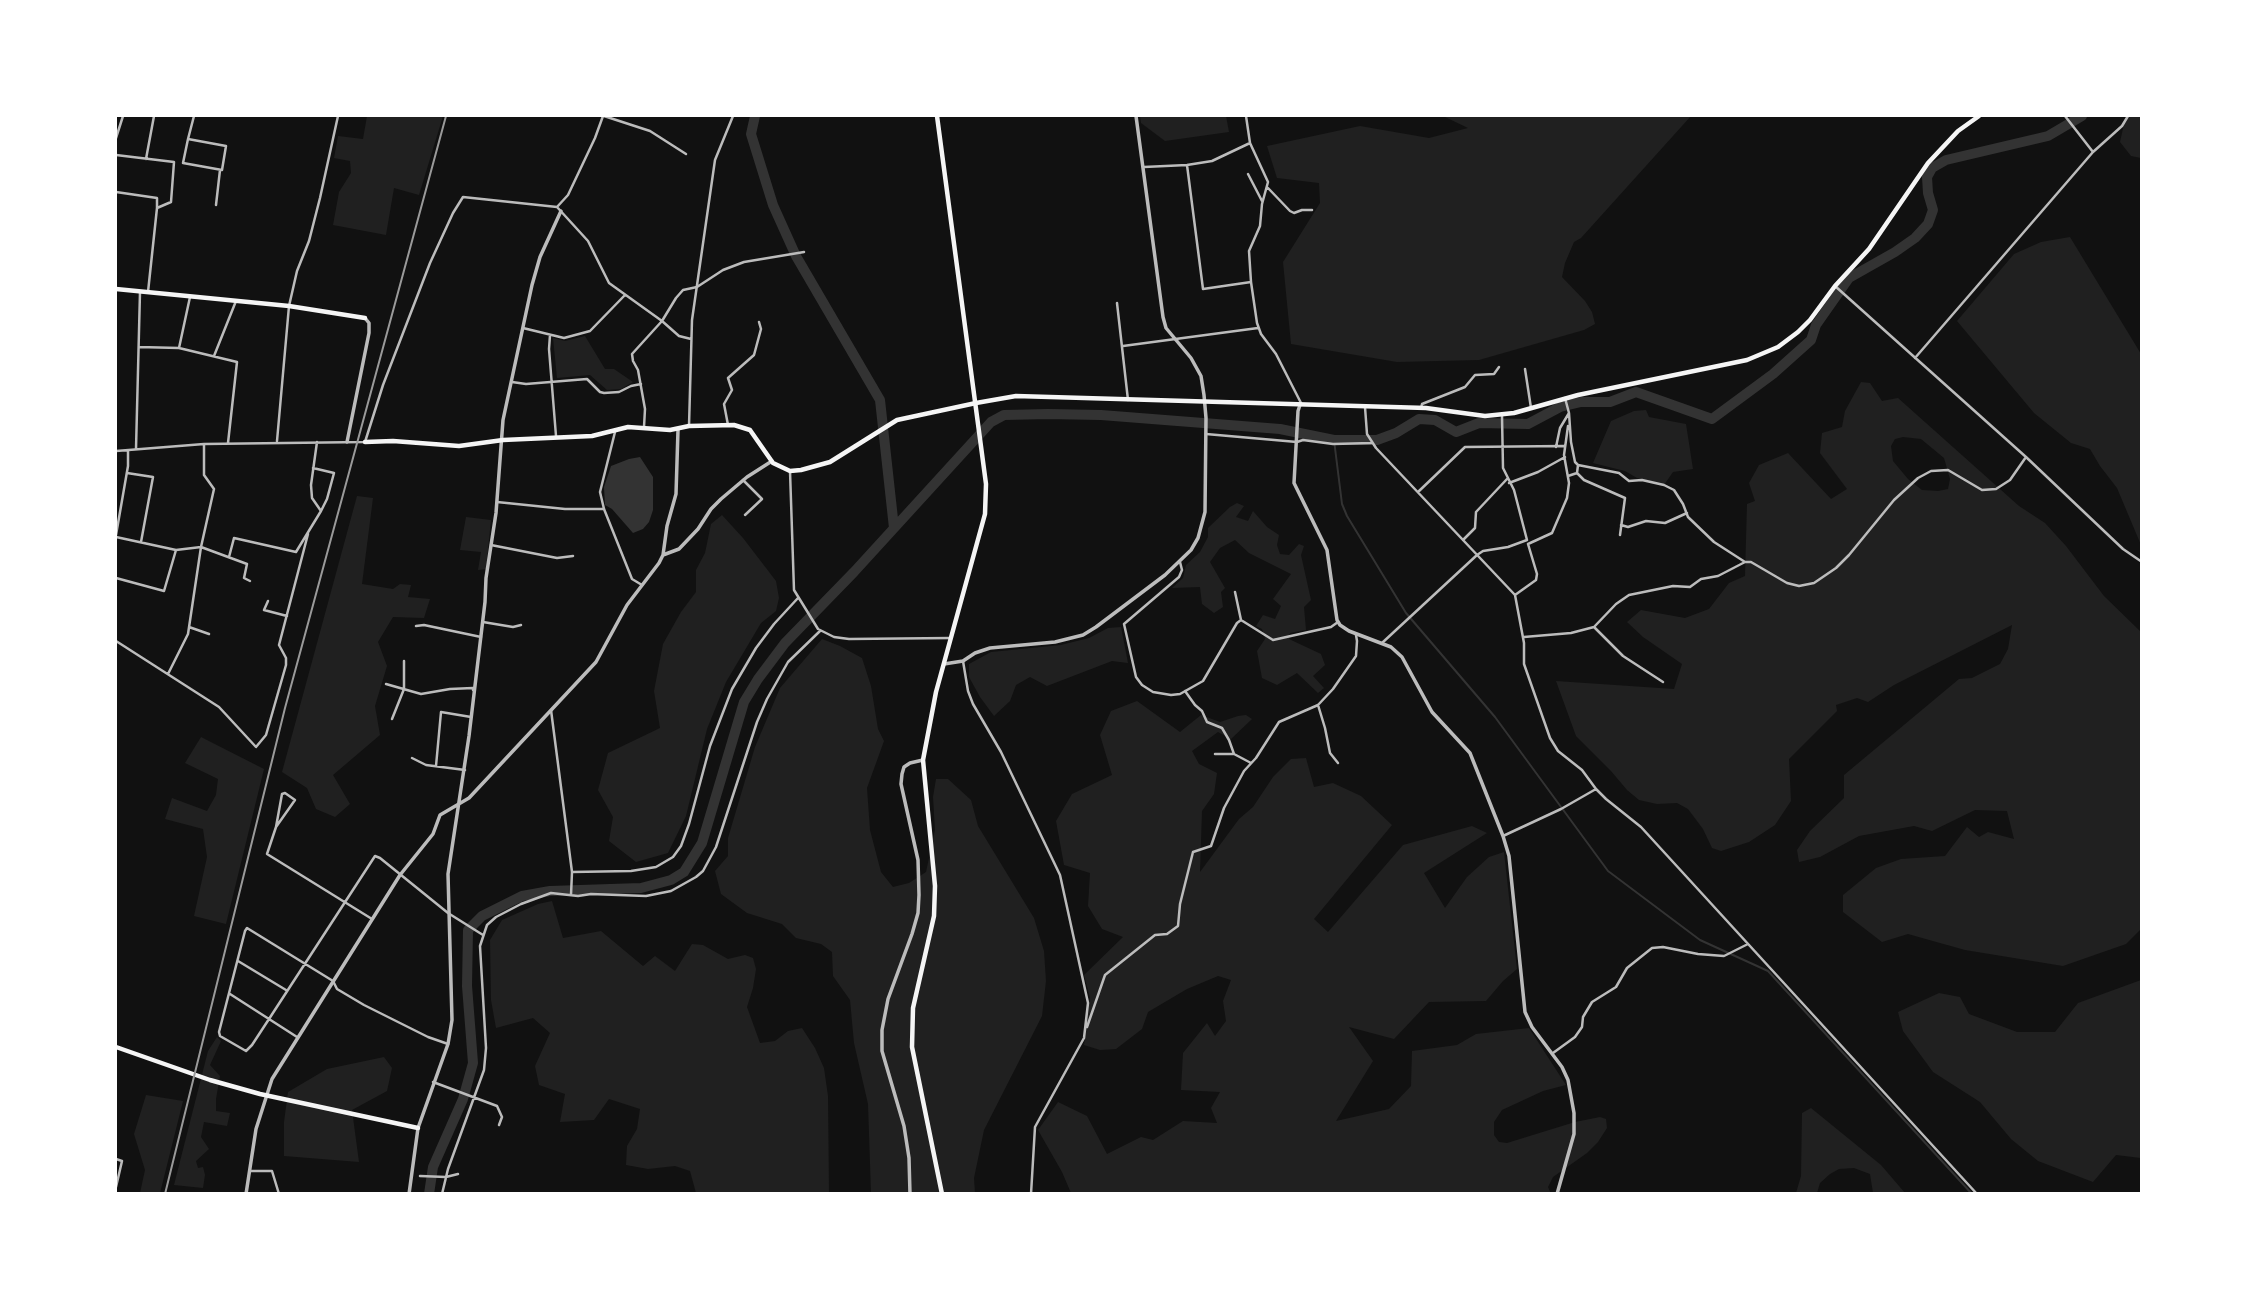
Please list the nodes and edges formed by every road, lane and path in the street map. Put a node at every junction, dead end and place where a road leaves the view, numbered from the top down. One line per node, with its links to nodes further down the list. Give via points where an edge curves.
1 (123, 116): 13 (street)
2 (154, 116): 19 (street)
3 (194, 116): 14 (street)
4 (338, 116): 44 (street)
5 (603, 116): 17 (street, via 650,131); 31 (street)
6 (733, 116): 35 (street, via 715,160)
7 (937, 116): 65 (main road)
8 (1136, 116): 23 (street)
9 (1246, 116): 15 (street)
10 (1979, 116): 36 (main road, via 1928,163 1869,249)
11 (2065, 116): 16 (street)
12 (2129, 116): 16 (street)
13 (116, 138)
14 (188, 139): 21 (street); 24 (street, via 226,146)
15 (1251, 143): 22 (street, via 1212,161); 26 (street)
16 (2093, 152): 57 (street)
17 (686, 154)
18 (116, 155): 19 (street)
19 (146, 159): 20 (street)
20 (174, 162): 21 (street); 30 (street, via 171,202)
21 (183, 163): 24 (street)
22 (1187, 165): 23 (street); 34 (street, via 1203,289)
23 (1144, 167): 52 (street, via 1160,304)
24 (220, 169): 29 (street)
25 (1248, 174): 28 (street)
26 (1268, 188): 28 (street); 32 (street, via 1294,213)
27 (116, 192): 30 (street, via 157,198)
28 (1262, 201): 34 (street, via 1260,226 1249,251)
29 (216, 205)
30 (157, 208): 39 (street)
31 (559, 209): 40 (street, via 588,241 610,283); 48 (street, via 540,257); 86 (street, via 464,197 430,264)
32 (1312, 210)
33 (803, 252): 35 (street, via 744,262)
34 (1251, 282): 49 (street)
35 (697, 286): 46 (street, via 683,290); 51 (street)
36 (1836, 287): 57 (street); 64 (main road, via 1798,332 1757,356)
37 (116, 289): 38 (main road)
38 (140, 292): 39 (main road); 53 (street)
39 (148, 292): 41 (main road)
40 (625, 295): 46 (street); 50 (street, via 590,331 564,338)
41 (191, 297): 42 (main road); 55 (street)
42 (237, 301): 44 (main road); 56 (street)
43 (1117, 303): 54 (street)
44 (289, 306): 45 (main road); 83 (street)
45 (365, 318): 85 (street, via 369,333)
46 (662, 321): 51 (street, via 678,336); 62 (street, via 632,354)
47 (759, 322): 74 (street, via 754,355 728,378 732,390 724,404)
48 (523, 328): 50 (street); 60 (street)
49 (1258, 328): 52 (street); 67 (street)
50 (550, 335): 61 (street)
51 (691, 339): 75 (street)
52 (1174, 339): 54 (street); 66 (street, via 1201,376)
53 (139, 346): 55 (street); 93 (street)
54 (1123, 346): 63 (street)
55 (179, 348): 56 (street)
56 (214, 356): 88 (street, via 237,362)
57 (1915, 358): 97 (street)
58 (1499, 367): 69 (street, via 1494,374 1475,375 1465,387)
59 (1525, 369): 70 (street)
60 (512, 382): 61 (street); 82 (street)
61 (552, 382): 62 (street, via 587,379 604,393 619,393); 80 (street)
62 (641, 384): 76 (street)
63 (1128, 400): 65 (main road, via 1016,396); 66 (main road)
64 (1566, 400): 70 (main road); 71 (street)
65 (976, 403): 101 (main road, via 907,417 830,462); 149 (main road, via 985,514)
66 (1205, 403): 67 (main road); 79 (street)
67 (1300, 405): 68 (main road); 81 (street)
68 (1365, 407): 69 (main road); 87 (street)
69 (1421, 408): 72 (main road)
70 (1531, 408): 72 (main road)
71 (1569, 413): 73 (street); 92 (street)
72 (1502, 417): 90 (street)
73 (1569, 420): 91 (street); 99 (street)
74 (728, 425): 75 (main road); 98 (main road, via 750,430)
75 (689, 426): 78 (main road)
76 (644, 427): 77 (main road); 78 (main road)
77 (617, 429): 80 (main road, via 592,436); 109 (street, via 601,484)
78 (678, 430): 122 (street, via 678,478)
79 (1206, 434): 81 (street); 126 (street, via 1205,512 1191,550)
80 (556, 437): 82 (main road)
81 (1297, 439): 87 (street, via 1334,444); 139 (street, via 1294,483 1327,550)
82 (503, 440): 86 (main road, via 459,446); 108 (street)
83 (277, 442): 84 (street); 88 (street)
84 (317, 442): 85 (street); 100 (street)
85 (347, 442): 86 (street)
86 (365, 442)
87 (1372, 442): 107 (street)
88 (228, 443): 89 (street)
89 (204, 444): 93 (street); 120 (street, via 204,475 214,489)
90 (1502, 446): 92 (street); 106 (street); 107 (street, via 1465,447)
91 (1565, 446): 92 (street); 96 (street)
92 (1556, 447)
93 (136, 450): 95 (street)
94 (116, 451): 95 (street)
95 (128, 451): 102 (street)
96 (1565, 457): 104 (street); 106 (street)
97 (2026, 457): 127 (street, via 2010,480 1996,489 1982,490 1948,470 1918,478 1849,555 1814,583 1787,583); 128 (street)
98 (772, 461): 101 (main road); 105 (street)
99 (1578, 465): 103 (street); 111 (street, via 1619,473 1629,481 1664,485 1679,496)
100 (313, 467): 110 (street, via 312,498); 110 (street, via 334,473)
101 (790, 471): 134 (street)
102 (127, 473): 115 (street); 118 (street, via 153,477)
103 (1577, 473): 104 (street); 113 (street, via 1625,498)
104 (1568, 476): 133 (street, via 1567,498 1552,533 1528,544 1536,580)
105 (743, 480): 112 (street, via 762,499); 122 (street, via 678,549)
106 (1508, 481): 117 (street, via 1476,512 1475,528); 123 (street, via 1527,540)
107 (1418, 492): 117 (street)
108 (497, 502): 109 (street); 119 (street)
109 (604, 509): 131 (street, via 632,579)
110 (321, 511): 114 (street)
111 (1687, 513): 113 (street, via 1665,523); 127 (street, via 1693,524)
112 (745, 515)
113 (1621, 525): 116 (street)
114 (308, 534): 125 (street, via 296,552 234,538); 136 (street)
115 (116, 536): 118 (street)
116 (1620, 536)
117 (1462, 540): 123 (street)
118 (141, 542): 121 (street)
119 (491, 545): 124 (street, via 557,558); 138 (street)
120 (201, 547): 121 (street); 125 (street); 143 (street)
121 (176, 550): 129 (street, via 164,591)
122 (663, 555): 131 (street)
123 (1477, 555): 133 (street); 151 (street)
124 (573, 556)
125 (229, 557): 130 (street, via 247,564 244,578)
126 (1180, 562): 153 (street, via 1083,635 990,648); 159 (street, via 1179,577 1124,626 1142,685 1166,695)
127 (1745, 562): 142 (street, via 1689,587 1629,595)
128 (2141, 562)
129 (116, 578)
130 (250, 581)
131 (642, 585): 162 (street, via 596,662)
132 (1236, 592): 137 (street)
133 (1515, 595): 148 (street)
134 (798, 598): 144 (street); 177 (street, via 756,648 732,689 710,746 689,824 673,857 656,867 631,871)
135 (268, 601): 136 (street, via 264,610)
136 (287, 615): 155 (street, via 279,645 286,665 266,735 256,747 219,707)
137 (1241, 620): 139 (street, via 1273,639); 159 (street, via 1203,681)
138 (483, 622): 140 (street); 147 (street)
139 (1338, 622): 145 (street)
140 (521, 625)
141 (416, 626): 147 (street)
142 (1594, 627): 148 (street); 156 (street, via 1623,656)
143 (187, 630): 146 (street); 155 (street)
144 (819, 630): 149 (street, via 849,639); 179 (street, via 788,662 767,699 716,847 703,871 685,885 646,896)
145 (1355, 634): 151 (street); 161 (street, via 1356,656)
146 (209, 635)
147 (481, 637): 160 (street)
148 (1522, 637): 173 (street, via 1524,664 1550,738)
149 (951, 638): 154 (main road)
150 (116, 641): 155 (street)
151 (1382, 643): 176 (street, via 1402,657 1432,712 1470,753)
152 (404, 661): 158 (street)
153 (963, 661): 154 (street); 191 (street, via 973,704 1060,875 1088,1003)
154 (944, 664): 168 (main road)
155 (168, 674)
156 (1663, 682)
157 (386, 684): 158 (street)
158 (404, 689): 160 (street, via 421,694 472,688); 164 (street)
159 (1185, 691): 166 (street, via 1208,722 1222,728)
160 (474, 694): 163 (street)
161 (1318, 705): 169 (street, via 1279,722); 170 (street, via 1330,753)
162 (551, 708): 174 (street, via 469,798); 177 (street)
163 (471, 717): 171 (street, via 441,712); 172 (street)
164 (392, 719)
165 (1215, 754): 166 (street)
166 (1234, 754): 169 (street)
167 (412, 758): 171 (street)
168 (923, 760): 210 (street, via 910,763 902,774 918,860 919,895 915,923 882,1030 882,1051 904,1126); 211 (main road, via 934,916 913,1008 912,1047)
169 (1251, 763): 191 (street, via 1224,808 1211,846 1193,852 1178,926 1155,935 1105,975)
170 (1338, 763)
171 (436, 766): 172 (street)
172 (465, 770): 174 (street)
173 (1596, 789): 176 (street); 184 (street, via 1641,827)
174 (458, 803): 178 (street, via 440,815 427,844); 181 (street, via 448,874)
175 (276, 827): 175 (street, via 295,800 285,793 282,794); 180 (street, via 267,854)
176 (1503, 836): 195 (street, via 1525,1012)
177 (572, 872): 179 (street)
178 (400, 875): 180 (street, via 374,856); 181 (street); 182 (street)
179 (571, 895): 183 (street, via 551,893 521,904 496,917)
180 (344, 902): 182 (street); 186 (street)
181 (448, 913): 183 (street); 193 (street, via 453,990)
182 (372, 919): 187 (street)
183 (483, 935): 197 (street, via 486,1048)
184 (1748, 944): 195 (street, via 1724,956 1652,948 1627,968 1616,987 1592,1002 1575,1037); 214 (street)
185 (238, 961): 186 (street, via 247,929); 188 (street); 189 (street)
186 (305, 963): 187 (street); 188 (street)
187 (333, 981): 192 (street); 193 (street, via 337,989 364,1005)
188 (287, 991): 190 (street)
189 (230, 994): 190 (street); 190 (street, via 220,1036 246,1051)
190 (269, 1019): 192 (street)
191 (1085, 1030): 212 (street, via 1035,1127)
192 (297, 1037): 201 (street, via 272,1079 256,1129)
193 (448, 1044): 196 (street)
194 (116, 1047): 199 (main road, via 298,1104)
195 (1553, 1053): 213 (street, via 1568,1080 1574,1113 1574,1134)
196 (433, 1082): 197 (street); 199 (street)
197 (475, 1098): 198 (street, via 497,1106 502,1117); 204 (street)
198 (499, 1125)
199 (418, 1128): 208 (street)
200 (116, 1159): 205 (street, via 122,1161)
201 (251, 1171): 206 (street); 207 (street, via 272,1171)
202 (458, 1174): 204 (street)
203 (420, 1176): 204 (street)
204 (444, 1177): 209 (street)
205 (116, 1187)
206 (246, 1194)
207 (279, 1194)
208 (409, 1194)
209 (442, 1194)
210 (910, 1194)
211 (942, 1194)
212 (1031, 1194)
213 (1557, 1194)
214 (1977, 1194)

